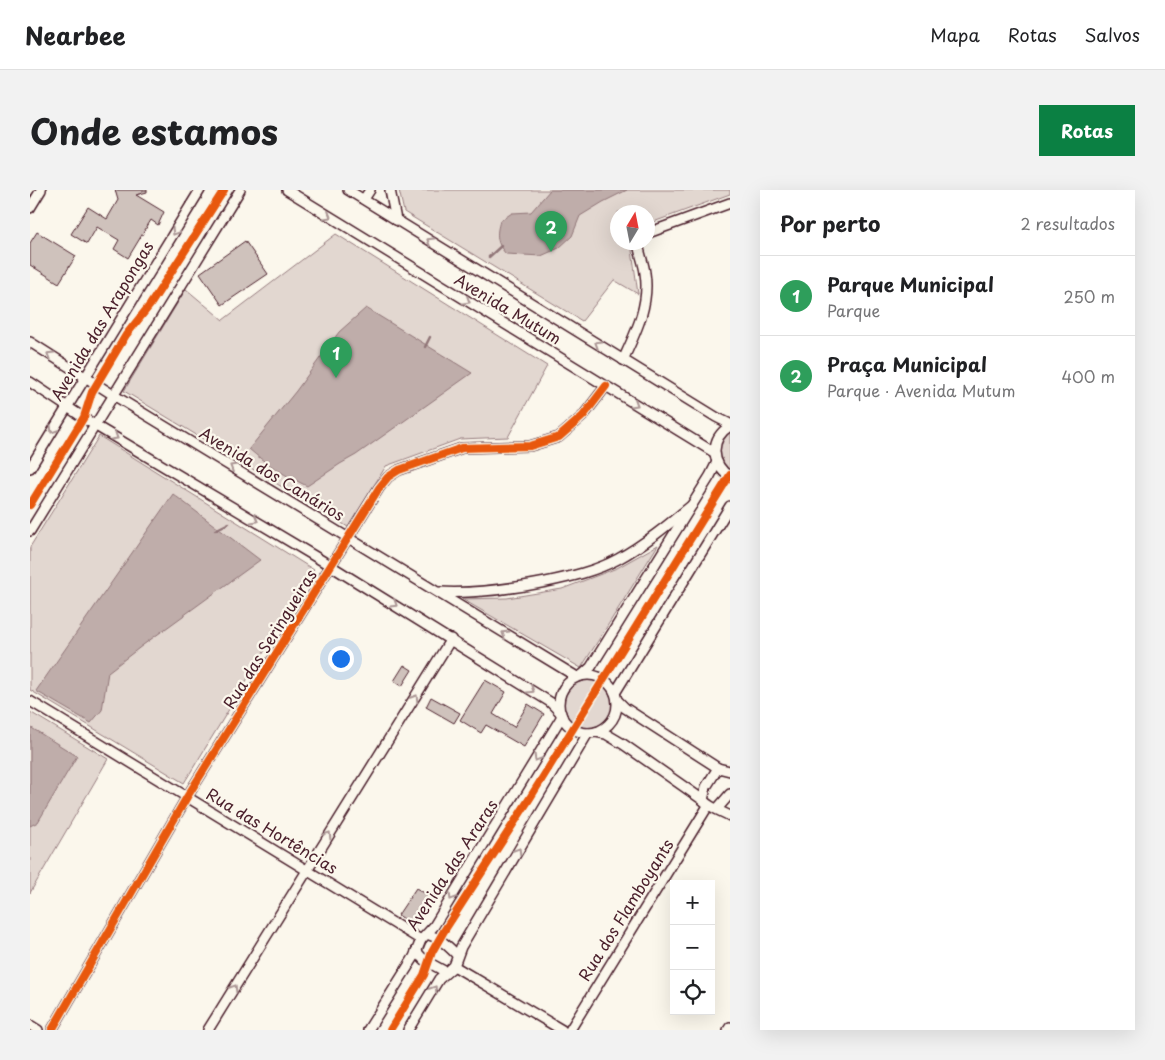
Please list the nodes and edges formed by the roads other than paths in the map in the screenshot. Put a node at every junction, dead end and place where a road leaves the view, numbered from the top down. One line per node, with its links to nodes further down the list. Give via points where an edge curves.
1 (41, 190): 10 (street)
2 (200, 190): 16 (street, Avenida das Arapongas, one-way to 16)
3 (240, 190): 19 (street)
4 (287, 190): 18 (street, Avenida Mutum, one-way to 18)
5 (348, 190): 8 (street, Avenida Mutum)
6 (370, 190): 8 (street)
7 (390, 190): 11 (street)
8 (364, 200): 11 (street, Avenida Mutum)
9 (730, 203): 12 (street)
10 (30, 208)
11 (396, 220): 15 (street, Avenida Mutum, one-way to 11)
12 (655, 230)
13 (640, 250): 15 (street, via 647,290 644,309)
14 (30, 342): 16 (street, Avenida dos Canários, one-way to 14)
15 (624, 360): 21 (street, Avenida Mutum)
16 (86, 377): 19 (street, Avenida dos Canários); 20 (street, Avenida das Arapongas)
17 (30, 382): 20 (street)
18 (606, 386): 23 (street, Avenida Mutum, one-way to 23); 29 (street, Rua das Seringueiras, via 583,416 559,437 530,446 462,448 399,470 379,488)
19 (115, 396): 22 (street); 29 (street, Avenida dos Canários, one-way to 19)
20 (68, 406): 22 (street); 24 (street, Avenida das Arapongas, one-way to 24)
21 (730, 425): 23 (street, via 715,444)
22 (96, 426): 28 (street); 30 (street, one-way to 30)
23 (716, 458): 25 (street, Avenida Mutum); 26 (street, via 710,476)
24 (30, 468)
25 (730, 477)
26 (692, 506): 31 (street, via 650,540 616,560 576,576 512,588 468,593); 33 (street, via 591,667)
27 (730, 506): 34 (street)
28 (30, 531)
29 (350, 538): 30 (street, Rua das Seringueiras); 31 (street, Avenida dos Canários)
30 (331, 566): 32 (street, one-way to 32); 41 (street, Rua das Seringueiras)
31 (437, 592): 33 (street, Avenida dos Canários, one-way to 31)
32 (451, 640): 36 (street, one-way to 36, via 550,702); 45 (street, one-way to 32)
33 (579, 677): 34 (street, via 591,675 601,678 610,684); 36 (street, via 568,683 562,692)
34 (616, 697): 37 (street, via 612,720); 38 (street, via 624,708)
35 (30, 701): 41 (street, Rua das Hortências)
36 (562, 714): 37 (street, via 578,731); 46 (street, Avenida das Araras, one-way to 46, via 434,926)
37 (592, 732): 42 (street, via 606,734 623,744); 48 (street, one-way to 37)
38 (718, 768): 39 (street); 42 (street, Rua dos Flamboyants, via 706,788)
39 (730, 770)
40 (730, 794): 43 (street)
41 (187, 797): 45 (street, Rua das Hortências); 53 (street, Rua das Seringueiras)
42 (706, 803): 43 (street); 58 (street, Rua dos Flamboyants)
43 (717, 809): 44 (street)
44 (730, 816)
45 (307, 870): 46 (street, Rua das Hortências); 54 (street, one-way to 45)
46 (424, 937): 47 (street, Avenida das Araras); 48 (street, Rua das Hortências, via 437,937)
47 (416, 951): 49 (street, via 424,960); 55 (street, Avenida das Araras)
48 (457, 955): 49 (street)
49 (450, 969): 56 (street, one-way to 49, via 439,979); 57 (street)
50 (30, 1026): 52 (street)
51 (730, 1027): 59 (street)
52 (38, 1030)
53 (52, 1030)
54 (208, 1030)
55 (368, 1030)
56 (408, 1030)
57 (562, 1030)
58 (570, 1030)
59 (728, 1030)

